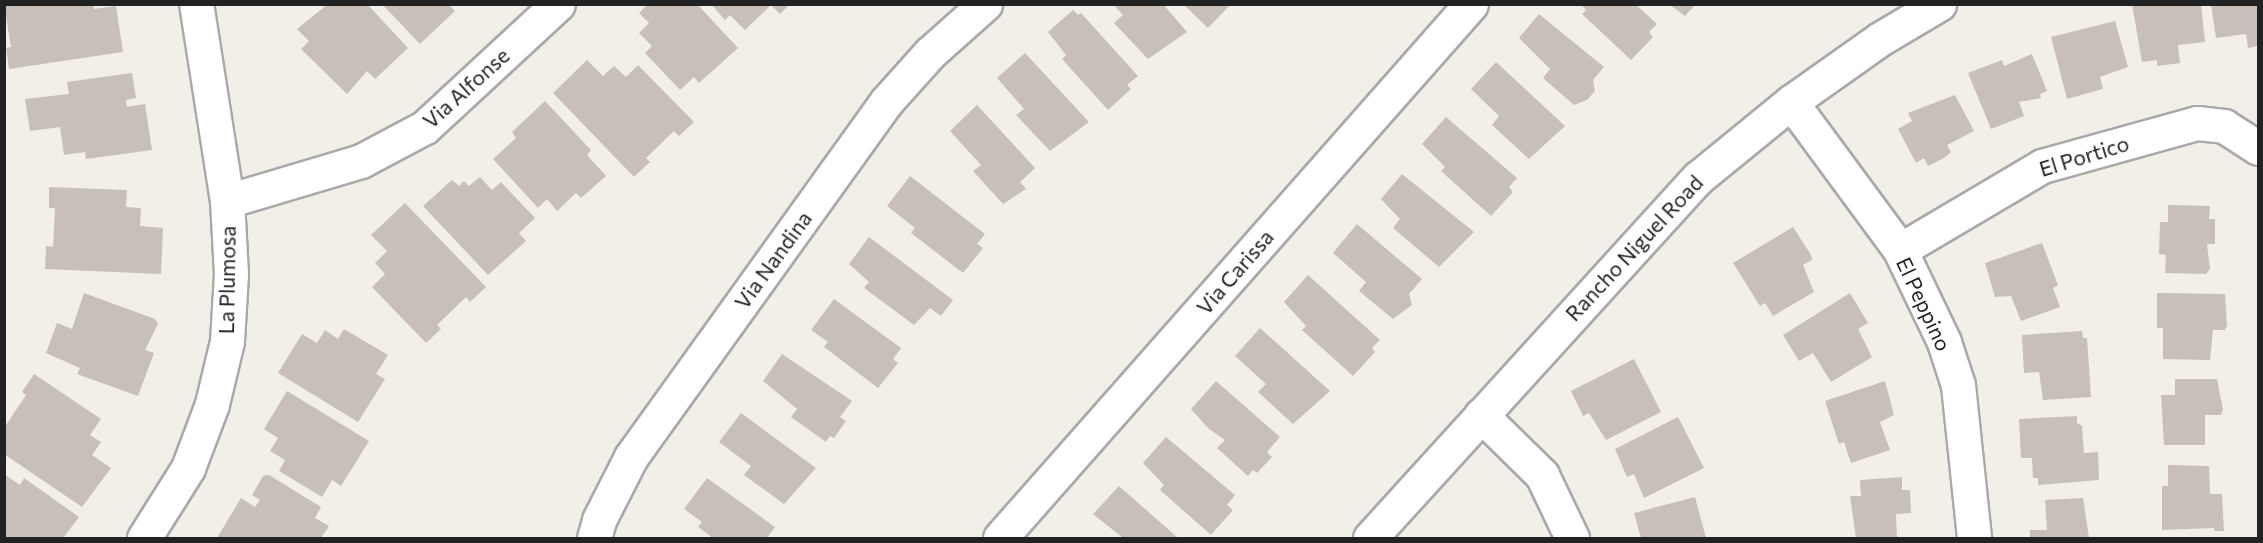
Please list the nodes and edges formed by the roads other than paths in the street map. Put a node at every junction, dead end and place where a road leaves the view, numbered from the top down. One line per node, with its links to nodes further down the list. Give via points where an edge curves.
1 (196, 4): 8 (street, La Plumosa)
2 (558, 4): 8 (street, Via Alfonse, via 425,127 361,161)
3 (985, 4): 12 (street, Via Nandina, via 930,53 886,102 631,456 599,519)
4 (1471, 4): 13 (street, Via Carissa)
5 (1939, 4): 6 (street, Rancho Niguel Road, via 1880,39)
6 (1791, 102): 9 (street, El Peppino); 10 (street, Rancho Niguel Road, via 1699,177)
7 (2254, 143): 9 (street, El Portico, via 2224,126 2197,123 2042,166)
8 (226, 201): 11 (street, La Plumosa, via 231,274 226,341 212,404 188,468)
9 (1900, 250): 16 (street, El Peppino, via 1944,342 1958,385)
10 (1481, 416): 14 (street, Rancho Niguel Road); 15 (street, via 1542,475)
11 (144, 538)
12 (594, 538)
13 (1000, 538)
14 (1370, 538)
15 (1572, 538)
16 (1974, 538)

